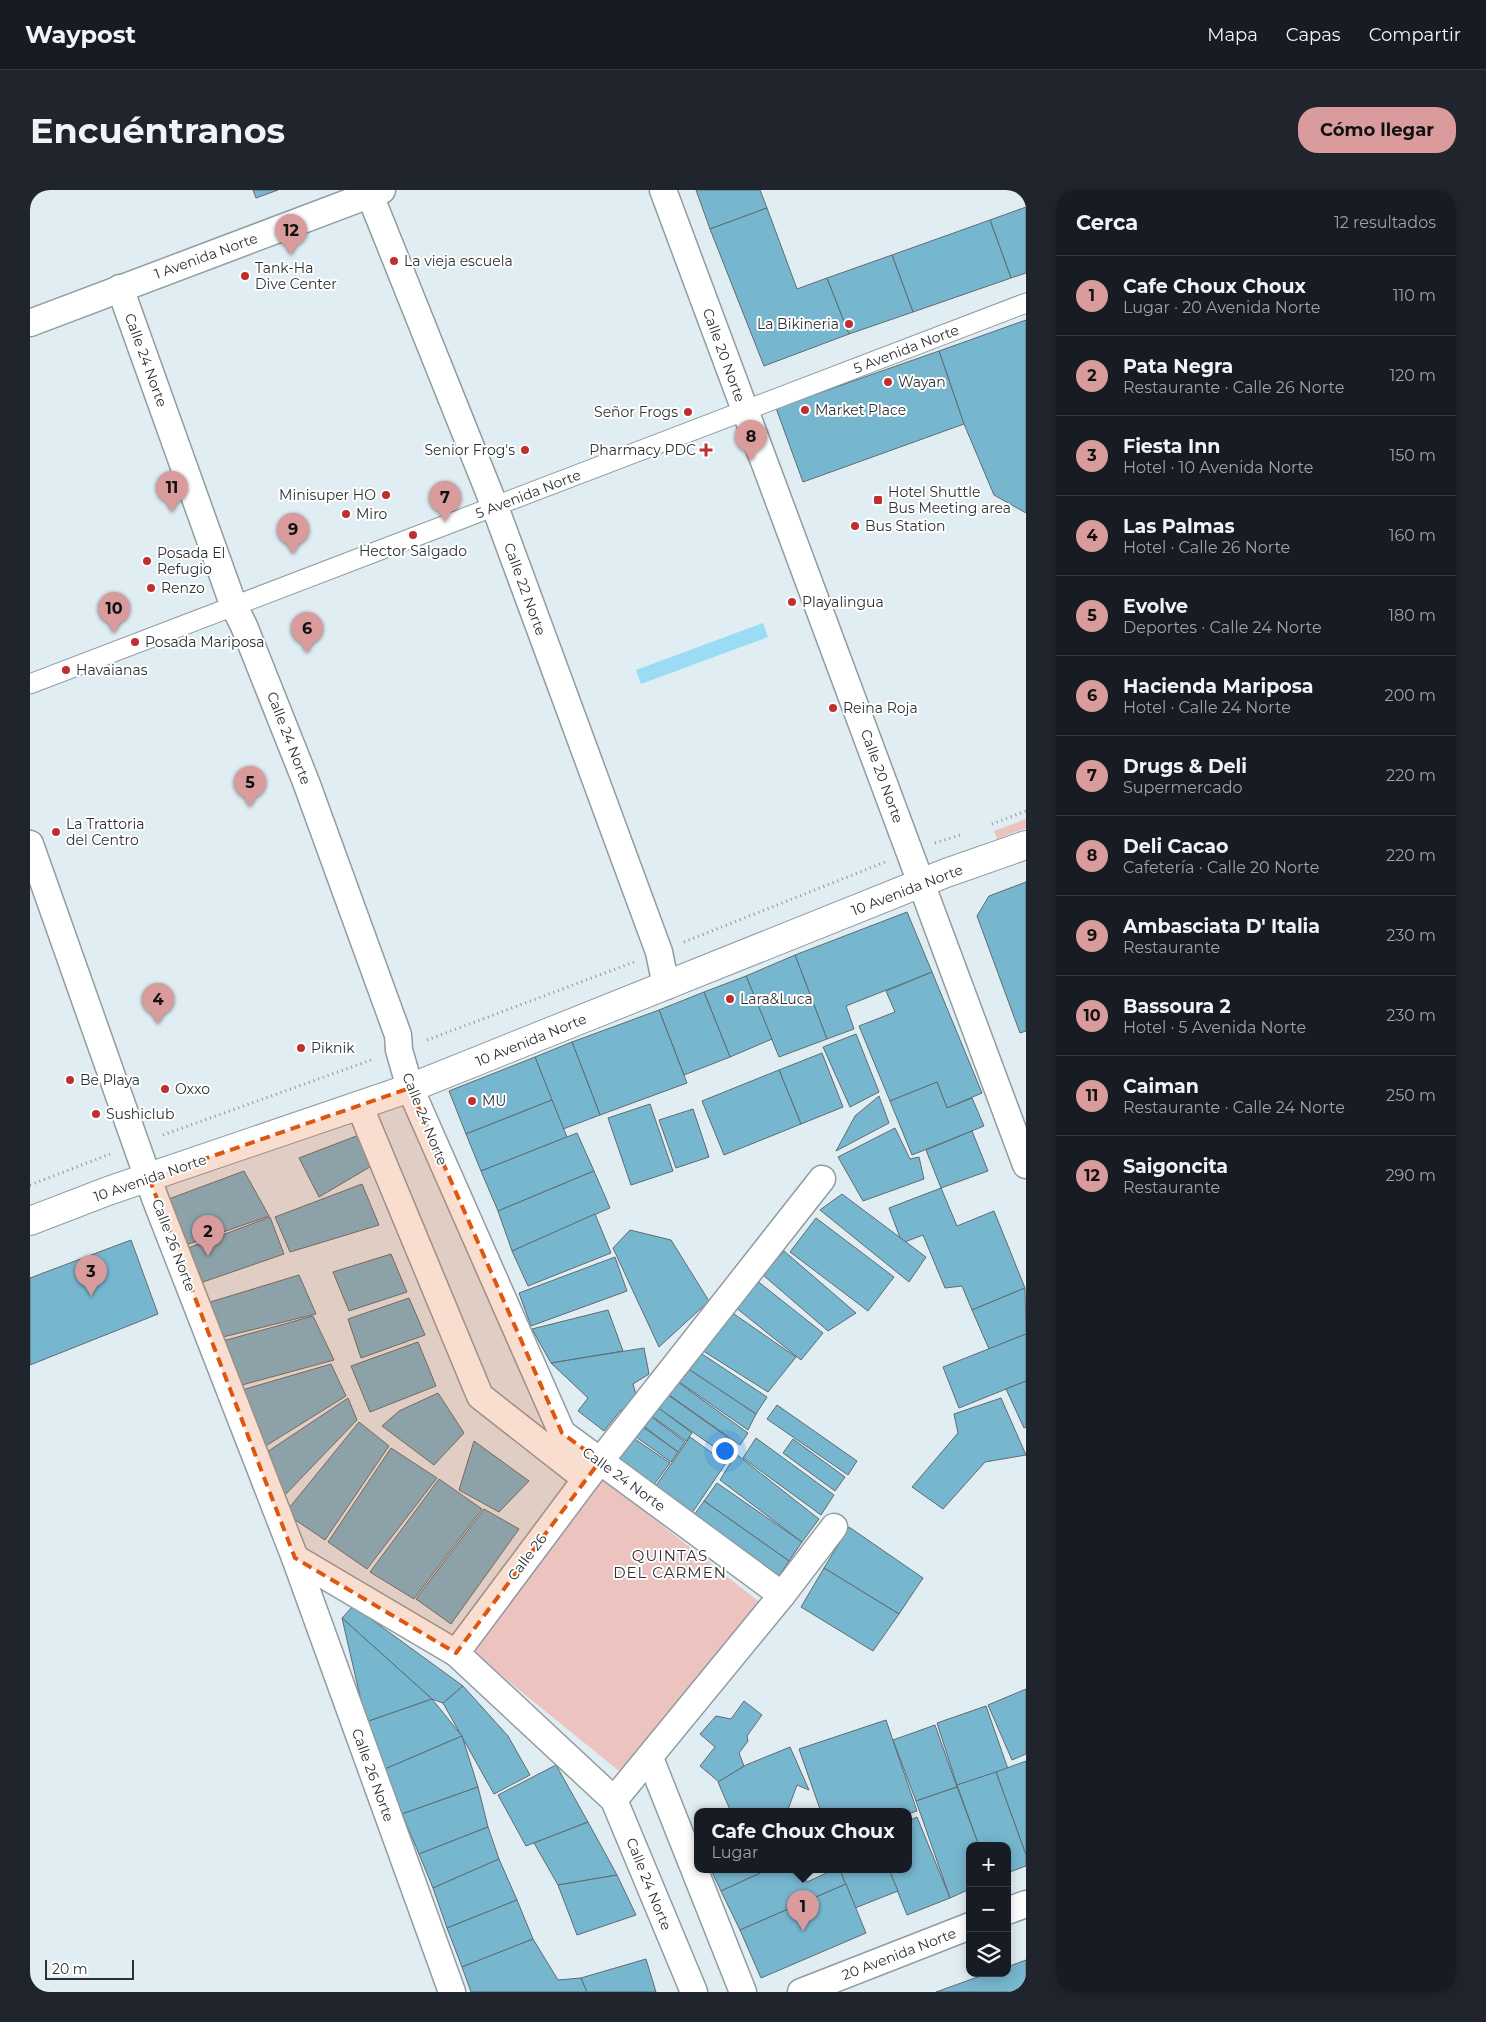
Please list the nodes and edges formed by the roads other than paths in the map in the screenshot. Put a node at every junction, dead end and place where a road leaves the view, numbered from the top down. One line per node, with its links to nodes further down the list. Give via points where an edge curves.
1 (663, 190): 6 (street, Calle 20 Norte)
2 (376, 193): 3 (street, 1 Avenida Norte); 7 (street, Calle 22 Norte)
3 (120, 288): 5 (street, 1 Avenida Norte); 8 (street, Calle 24 Norte)
4 (1026, 303): 6 (street, 5 Avenida Norte)
5 (30, 323)
6 (745, 411): 7 (street, 5 Avenida Norte); 12 (street, Calle 20 Norte)
7 (495, 507): 8 (street, 5 Avenida Norte); 13 (street, Calle 22 Norte, via 659,952)
8 (233, 604): 9 (street, 5 Avenida Norte); 14 (street, Calle 24 Norte, via 306,782 398,1035)
9 (30, 684)
10 (30, 844): 17 (street, Calle 26 Norte)
11 (1026, 845): 12 (street, 10 Avenida Norte)
12 (922, 883): 13 (street, 10 Avenida Norte); 16 (street, Calle 20 Norte)
13 (666, 986): 14 (street, 10 Avenida Norte)
14 (410, 1088): 15 (street, 10 Avenida Norte); 20 (street, Calle 24 Norte, via 562,1433)
15 (360, 1106): 17 (street, 10 Avenida Norte); 20 (street, Calle 24 Norte, via 480,1396)
16 (1026, 1166)
17 (149, 1178): 19 (street, 10 Avenida Norte); 22 (street, Calle 26 Norte)
18 (822, 1179): 20 (street, Calle 26)
19 (30, 1221)
20 (593, 1470): 23 (street, Calle 24 Norte); 24 (street, Calle 26)
21 (834, 1527): 23 (street)
22 (295, 1558): 24 (street); 32 (street, Calle 26 Norte)
23 (782, 1595): 25 (street)
24 (456, 1653): 26 (street)
25 (650, 1758): 26 (street); 27 (street)
26 (614, 1800): 33 (street, Calle 24 Norte)
27 (694, 1869)
28 (696, 1873): 34 (street)
29 (1026, 1904): 30 (street)
30 (1011, 1910)
31 (966, 1928): 35 (street, 20 Avenida Norte)
32 (452, 1992)
33 (694, 1992)
34 (743, 1992)
35 (801, 1992)

